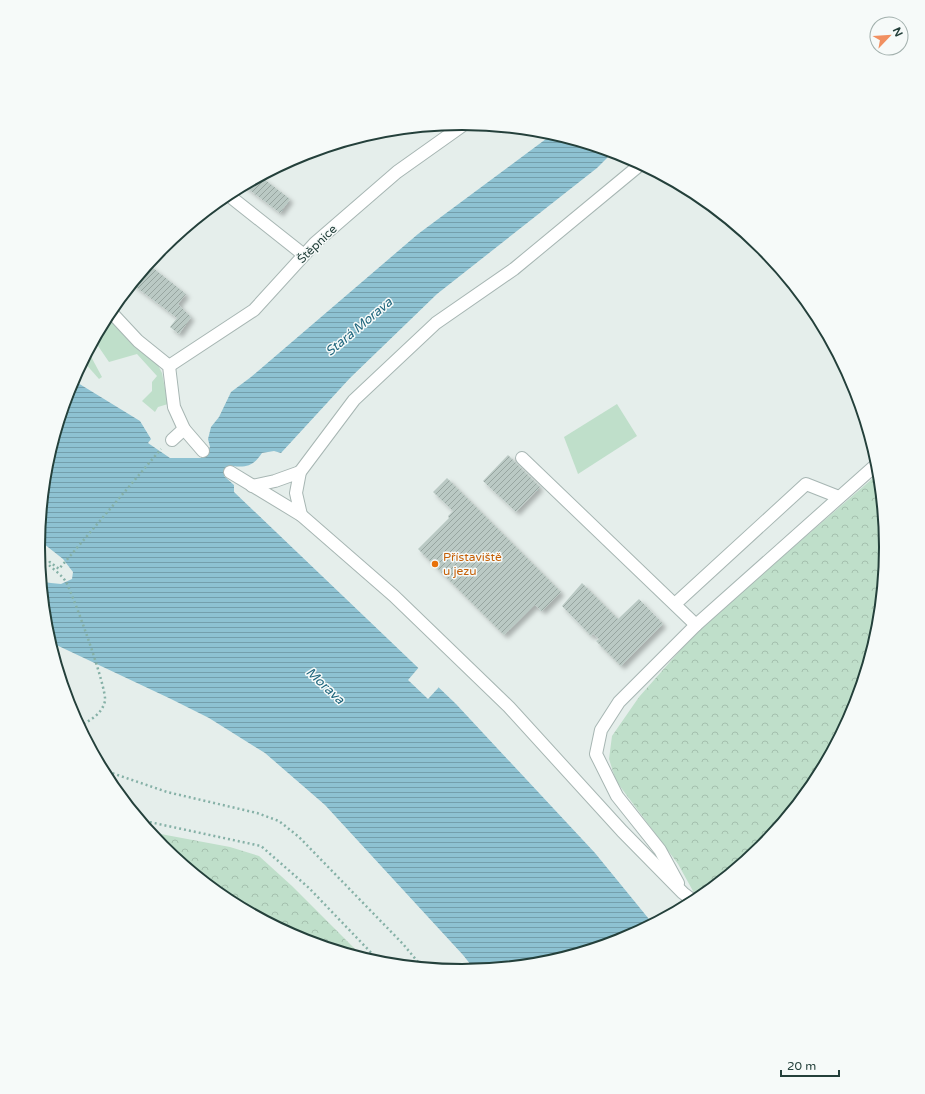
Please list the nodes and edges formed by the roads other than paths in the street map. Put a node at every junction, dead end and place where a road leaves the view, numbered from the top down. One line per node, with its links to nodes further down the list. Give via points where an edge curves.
1 (456, 130): 4 (lane, Štěpnice, via 398,172)
2 (636, 168): 13 (lane, via 514,269 436,323 354,400)
3 (233, 199): 4 (lane)
4 (304, 255): 6 (lane, Štěpnice, via 254,310)
5 (114, 316): 6 (lane, via 138,341)
6 (170, 366): 7 (lane, via 174,407)
7 (184, 429): 8 (lane); 9 (lane)
8 (168, 443)
9 (203, 451)
10 (522, 458): 17 (lane)
11 (872, 468): 15 (lane)
12 (230, 472): 14 (lane)
13 (300, 472): 14 (lane, via 280,480); 16 (lane, via 296,493)
14 (252, 486): 16 (lane)
15 (839, 497): 17 (lane, via 806,484); 18 (lane)
16 (301, 515): 19 (lane, via 394,596 509,707 622,831)
17 (675, 604): 18 (lane)
18 (696, 625): 19 (lane, via 619,702 601,730 596,754 617,796 660,850)
19 (683, 893): 20 (lane)
20 (689, 898)

